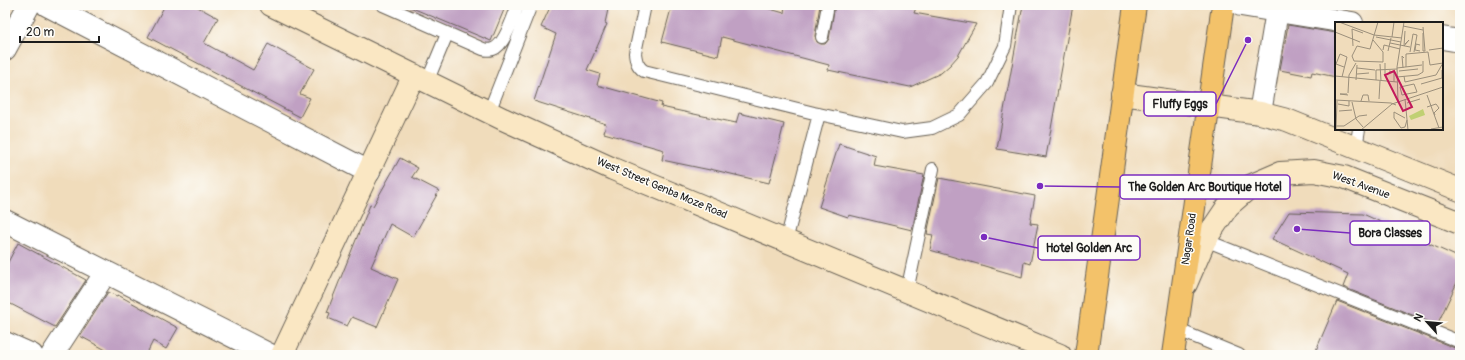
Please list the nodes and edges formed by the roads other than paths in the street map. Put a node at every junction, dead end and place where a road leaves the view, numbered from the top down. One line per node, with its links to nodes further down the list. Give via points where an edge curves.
1 (29, 5): 19 (street)
2 (47, 5): 28 (street)
3 (273, 5): 20 (street, West Street Genba Moze Road)
4 (383, 5): 15 (lane)
5 (518, 5): 15 (lane, via 499,46 492,50 483,49)
6 (531, 5): 23 (lane)
7 (645, 5): 25 (lane, via 635,53 638,67 644,71)
8 (828, 5): 16 (lane)
9 (1011, 5): 25 (lane, via 1005,46 987,83 959,115 932,128 902,132)
10 (1135, 5): 21 (highway)
11 (1223, 5): 22 (highway, Nagar Road)
12 (1241, 5): 13 (street)
13 (1277, 8): 14 (street); 24 (street)
14 (1347, 22)
15 (447, 34): 20 (lane, via 441,50)
16 (822, 37)
17 (1443, 38): 18 (street)
18 (1460, 41)
19 (5, 49)
20 (421, 78): 23 (street, West Street Genba Moze Road); 28 (street)
21 (1122, 94): 22 (street); 45 (highway)
22 (1208, 105): 24 (street); 36 (highway, Nagar Road)
23 (489, 112): 33 (street, West Street Genba Moze Road, via 613,169)
24 (1260, 113): 26 (street)
25 (819, 114): 33 (lane)
26 (1357, 138): 29 (street)
27 (933, 168): 35 (lane)
28 (369, 172): 43 (street)
29 (1460, 190)
30 (5, 221): 34 (street)
31 (1460, 224): 32 (street, West Avenue, via 1344,177 1314,171 1280,173 1252,185 1228,206)
32 (1205, 240): 36 (street, West Avenue); 38 (lane)
33 (786, 241): 35 (street, West Street Genba Moze Road)
34 (106, 272): 41 (street); 42 (street)
35 (907, 291): 44 (street, West Street Genba Moze Road)
36 (1181, 297): 37 (highway, Nagar Road)
37 (1176, 329): 46 (highway, Nagar Road); 47 (lane)
38 (1459, 339)
39 (5, 343): 40 (street)
40 (32, 355)
41 (52, 355)
42 (270, 355)
43 (282, 355)
44 (1060, 355)
45 (1086, 355)
46 (1173, 355)
47 (1239, 355)

